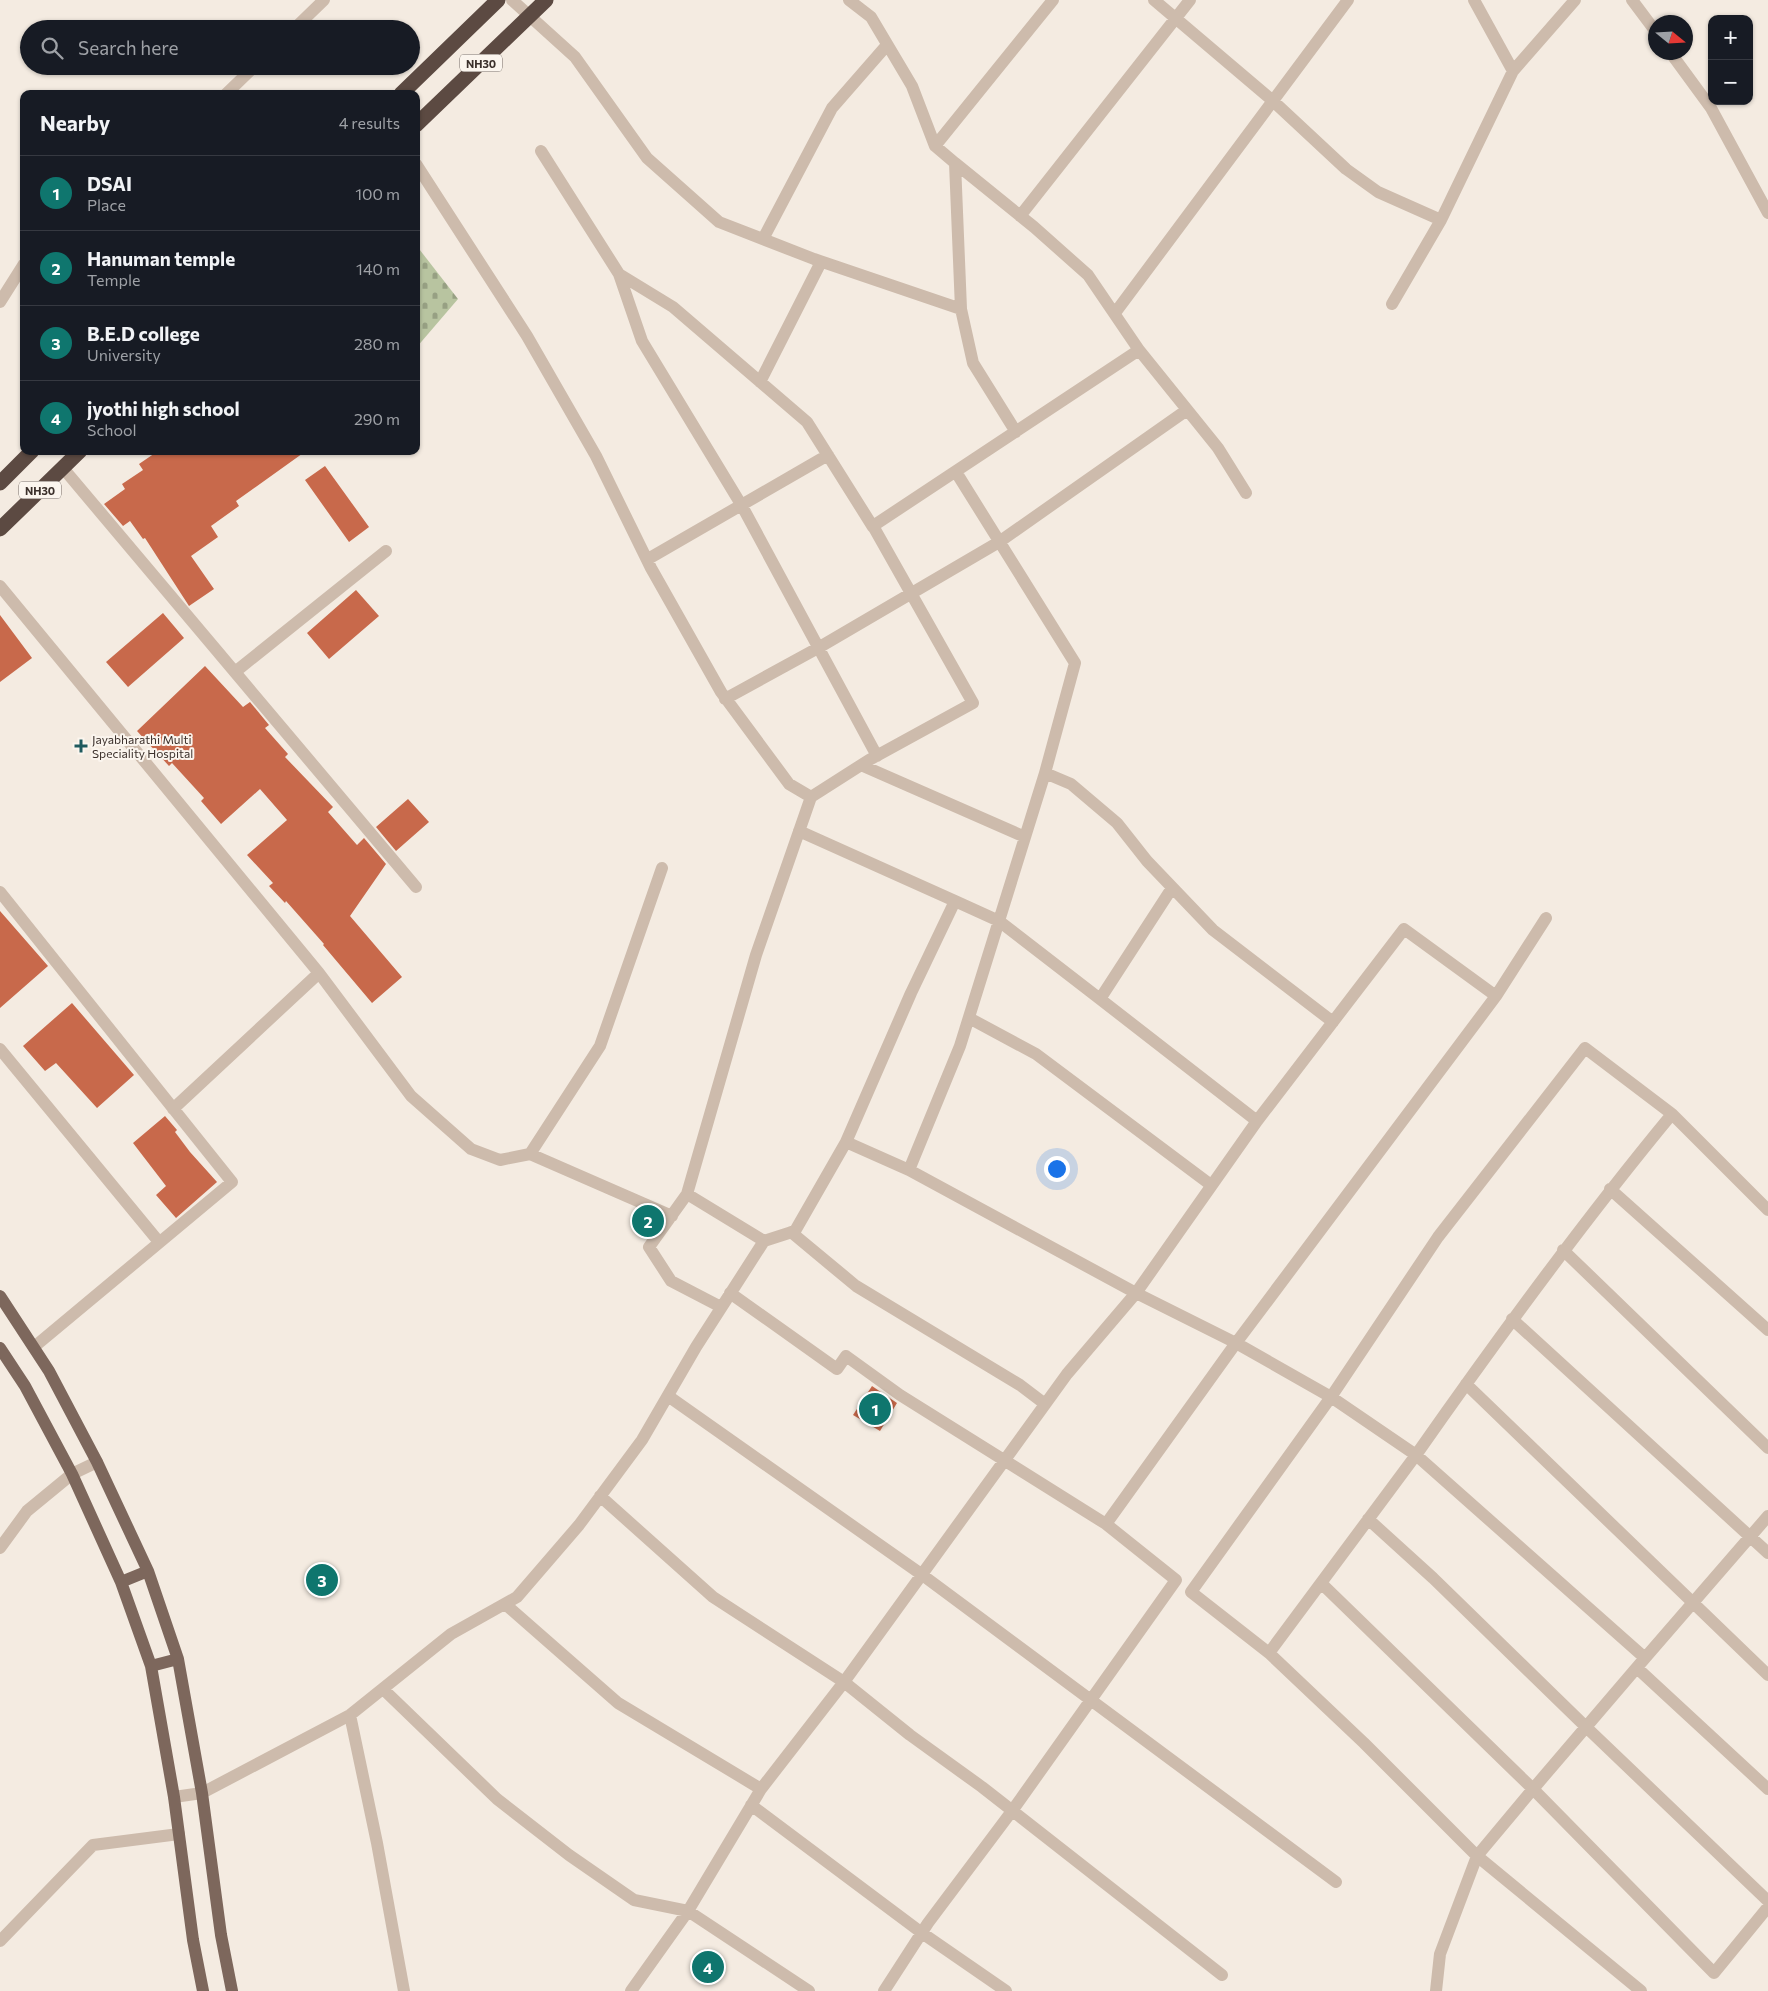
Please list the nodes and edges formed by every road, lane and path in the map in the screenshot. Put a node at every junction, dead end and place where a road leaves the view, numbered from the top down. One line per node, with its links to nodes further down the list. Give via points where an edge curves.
1 (324, 0): 15 (street)
2 (498, 0): 22 (highway, NH30)
3 (512, 0): 13 (street)
4 (546, 0): 13 (highway, NH30)
5 (849, 0): 17 (street, via 871,17)
6 (1053, 0): 25 (street)
7 (1154, 0): 14 (street)
8 (1190, 0): 14 (street)
9 (1348, 0): 23 (street)
10 (1474, 0): 19 (street)
11 (1575, 0): 19 (street)
12 (1632, 0): 16 (street)
13 (528, 17): 24 (highway, NH30); 32 (street, via 575,57 648,158 719,222)
14 (1176, 17): 23 (street); 30 (street)
15 (303, 20)
16 (1648, 21)
17 (887, 45): 25 (street, via 912,86); 32 (street, via 832,108)
18 (1676, 60): 29 (street, via 1711,108)
19 (1512, 71): 31 (street)
20 (245, 75): 21 (street)
21 (230, 90)
22 (405, 90)
23 (1273, 101): 31 (street, via 1346,169 1378,192); 39 (street)
24 (420, 121)
25 (935, 146): 27 (street)
26 (541, 151): 35 (street)
27 (955, 163): 30 (street); 38 (street)
28 (420, 170): 56 (street, via 527,336 596,456)
29 (1768, 213)
30 (1020, 216): 39 (street, via 1088,276)
31 (1441, 220): 37 (street)
32 (763, 239): 33 (street)
33 (822, 262): 38 (street); 41 (street)
34 (20, 270): 36 (street)
35 (619, 274): 41 (street, via 673,307); 51 (street, via 642,341)
36 (0, 302)
37 (1392, 304)
38 (960, 309): 43 (street, via 973,363)
39 (1115, 313): 40 (street)
40 (1139, 350): 42 (street); 43 (street)
41 (760, 382): 46 (street, via 807,422)
42 (1187, 410): 50 (street, via 1218,448); 54 (street)
43 (1016, 432): 48 (street)
44 (28, 455): 49 (highway, NH30)
45 (76, 455): 47 (highway, NH30)
46 (828, 455): 51 (street); 52 (street)
47 (63, 468): 53 (highway, NH30); 60 (street)
48 (956, 472): 52 (street); 54 (street)
49 (0, 483)
50 (1246, 493)
51 (742, 506): 56 (street); 59 (street)
52 (874, 527): 58 (street)
53 (0, 529)
54 (999, 542): 58 (street); 64 (street, via 1075,663)
55 (386, 551): 60 (street)
56 (648, 560): 61 (street)
57 (0, 586): 75 (street)
58 (911, 594): 59 (street); 62 (street, via 973,703)
59 (818, 648): 61 (street); 62 (street)
60 (235, 672): 69 (street)
61 (726, 699): 65 (street, via 790,784)
62 (877, 756): 63 (street)
63 (861, 765): 65 (street); 67 (street)
64 (1045, 773): 67 (street); 70 (street, via 1070,784 1117,823)
65 (811, 796): 66 (street)
66 (799, 831): 72 (street); 89 (street, via 756,955)
67 (1025, 837): 74 (street)
68 (662, 868): 85 (street, via 600,1046)
69 (416, 887)
70 (1172, 888): 77 (street); 79 (street, via 1213,930)
71 (0, 892): 81 (street)
72 (955, 901): 74 (street); 84 (street)
73 (1546, 918): 76 (street)
74 (999, 921): 77 (street); 78 (street)
75 (319, 973): 81 (street); 85 (street, via 411,1096 464,1143 500,1160)
76 (1496, 996): 79 (street, via 1404,929); 102 (street)
77 (1100, 999): 83 (street)
78 (969, 1018): 86 (street); 87 (street, via 1036,1054)
79 (1332, 1022): 83 (street)
80 (0, 1049): 94 (street)
81 (174, 1109): 94 (street, via 232,1182)
82 (1672, 1114): 88 (street); 90 (street); 107 (street, via 1585,1048 1438,1237)
83 (1256, 1121): 87 (street)
84 (846, 1142): 86 (street); 92 (street, via 795,1231)
85 (530, 1154): 91 (street)
86 (909, 1170): 97 (street)
87 (1211, 1185): 97 (street)
88 (1610, 1189): 95 (street); 101 (street)
89 (687, 1194): 91 (street); 93 (street)
90 (1768, 1210)
91 (672, 1216): 99 (street, via 650,1247 671,1281)
92 (791, 1232): 93 (street); 108 (street, via 856,1286 1020,1385)
93 (764, 1241): 96 (street)
94 (159, 1242): 103 (street)
95 (1563, 1250): 100 (street); 109 (street)
96 (730, 1293): 99 (street); 111 (street, via 837,1369 846,1356 900,1395)
97 (1136, 1294): 102 (street); 108 (street)
98 (0, 1296): 103 (main road)
99 (721, 1307): 106 (street)
100 (1512, 1318): 105 (street); 118 (street)
101 (1768, 1330)
102 (1236, 1343): 107 (street); 117 (street)
103 (34, 1347): 112 (main road)
104 (0, 1348): 113 (main road, via 25,1386)
105 (1466, 1384): 110 (street); 127 (street)
106 (668, 1396): 114 (street, via 642,1440); 122 (street)
107 (1331, 1397): 110 (street); 126 (street)
108 (1045, 1404): 111 (street)
109 (1768, 1448)
110 (1416, 1454): 116 (street); 131 (street, via 1495,1522)
111 (1005, 1460): 117 (street); 122 (street)
112 (98, 1462): 113 (street); 121 (main road)
113 (72, 1474): 119 (street, via 27,1511); 124 (main road)
114 (600, 1496): 128 (street, via 517,1597); 134 (street, via 713,1597)
115 (1768, 1516): 118 (street)
116 (1368, 1519): 125 (street); 138 (street)
117 (1106, 1524): 123 (street)
118 (1750, 1537): 120 (street); 127 (street)
119 (0, 1548)
120 (1768, 1553)
121 (148, 1571): 124 (main road); 130 (main road)
122 (921, 1574): 134 (street); 136 (street)
123 (1176, 1580): 126 (street); 136 (street)
124 (121, 1582): 132 (main road)
125 (1321, 1583): 129 (street); 140 (street)
126 (1192, 1592): 129 (street)
127 (1694, 1603): 131 (street); 133 (street)
128 (505, 1604): 135 (street, via 451,1634); 139 (street, via 618,1703)
129 (1269, 1653): 147 (street)
130 (178, 1659): 132 (main road); 142 (main road)
131 (1641, 1663): 138 (street); 141 (street)
132 (151, 1666): 143 (main road)
133 (1768, 1675)
134 (844, 1682): 139 (street); 145 (street)
135 (383, 1689): 137 (street); 151 (street, via 498,1799 569,1855 634,1900)
136 (1091, 1699): 145 (street); 148 (street)
137 (350, 1715): 142 (street); 157 (street)
138 (1586, 1727): 140 (street); 149 (street)
139 (761, 1789): 144 (street)
140 (1533, 1789): 147 (street); 150 (street, via 1714,1974)
141 (1768, 1789)
142 (202, 1793): 143 (street); 156 (main road)
143 (174, 1797): 146 (main road)
144 (751, 1805): 151 (street); 152 (street)
145 (1012, 1811): 152 (street); 154 (street)
146 (179, 1834): 153 (street, via 93,1845); 155 (main road)
147 (1477, 1856): 162 (street, via 1440,1954); 163 (street)
148 (1336, 1882)
149 (1768, 1901)
150 (1768, 1907)
151 (688, 1911): 158 (street); 159 (street)
152 (922, 1933): 160 (street); 161 (street)
153 (0, 1941)
154 (1222, 1975)
155 (203, 1991)
156 (232, 1991)
157 (404, 1991)
158 (632, 1991)
159 (809, 1991)
160 (884, 1991)
161 (1006, 1991)
162 (1436, 1991)
163 (1641, 1991)

